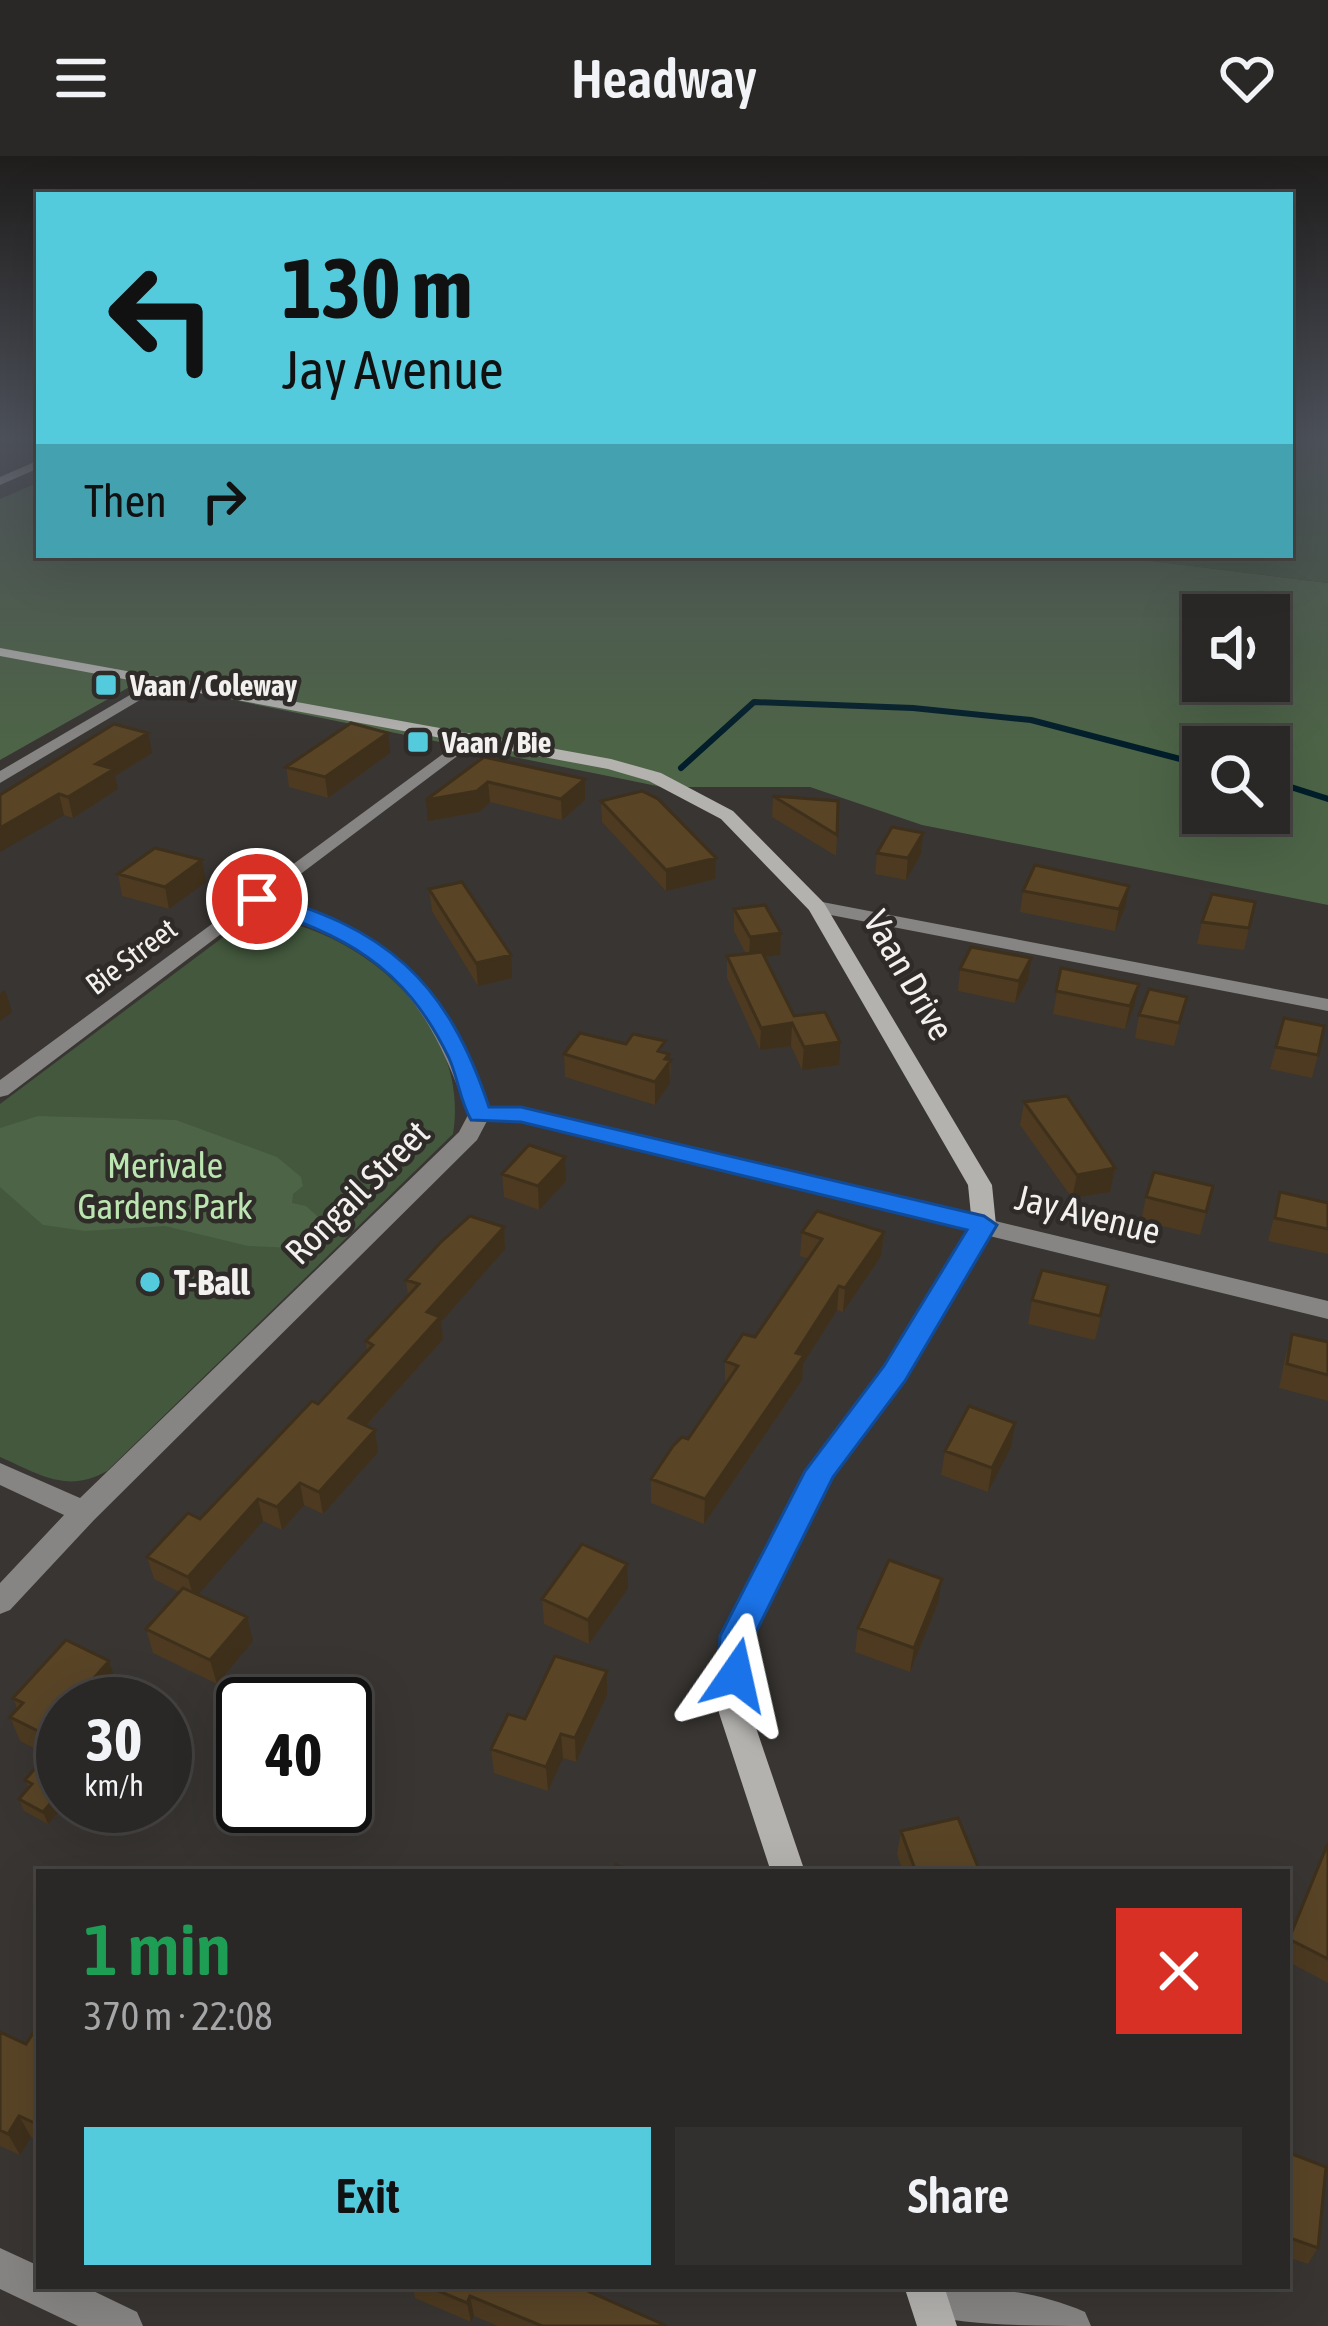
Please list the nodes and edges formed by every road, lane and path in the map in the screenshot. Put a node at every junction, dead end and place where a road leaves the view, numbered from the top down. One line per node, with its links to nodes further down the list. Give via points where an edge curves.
1 (0, 652): 2 (street, Vaan Drive)
2 (164, 681): 3 (street, Vaan Drive); 4 (street)
3 (470, 740): 5 (street, Bie Street); 6 (street, Vaan Drive, via 655,777 727,815)
4 (0, 778)
5 (257, 899): 8 (street, Bie Street); 9 (street, Rongail Street, via 317,919 392,962 462,1060)
6 (817, 907): 7 (street); 10 (street, Vaan Drive, via 980,1185)
7 (1328, 1005)
8 (0, 1090)
9 (479, 1115): 10 (street, Jay Avenue, via 521,1114); 13 (street, Rongail Street, via 469,1135)
10 (984, 1225): 11 (street, Jay Avenue); 15 (street, via 894,1374 820,1471 737,1636 735,1712)
11 (1328, 1310)
12 (0, 1474): 13 (street)
13 (84, 1512): 14 (street, Rongail Street)
14 (0, 1602)
15 (787, 1869)
16 (0, 2268): 17 (street)
17 (36, 2285)
18 (45, 2289): 20 (street)
19 (930, 2304): 21 (street, via 1033,2313)
20 (123, 2326)
21 (1071, 2326)

